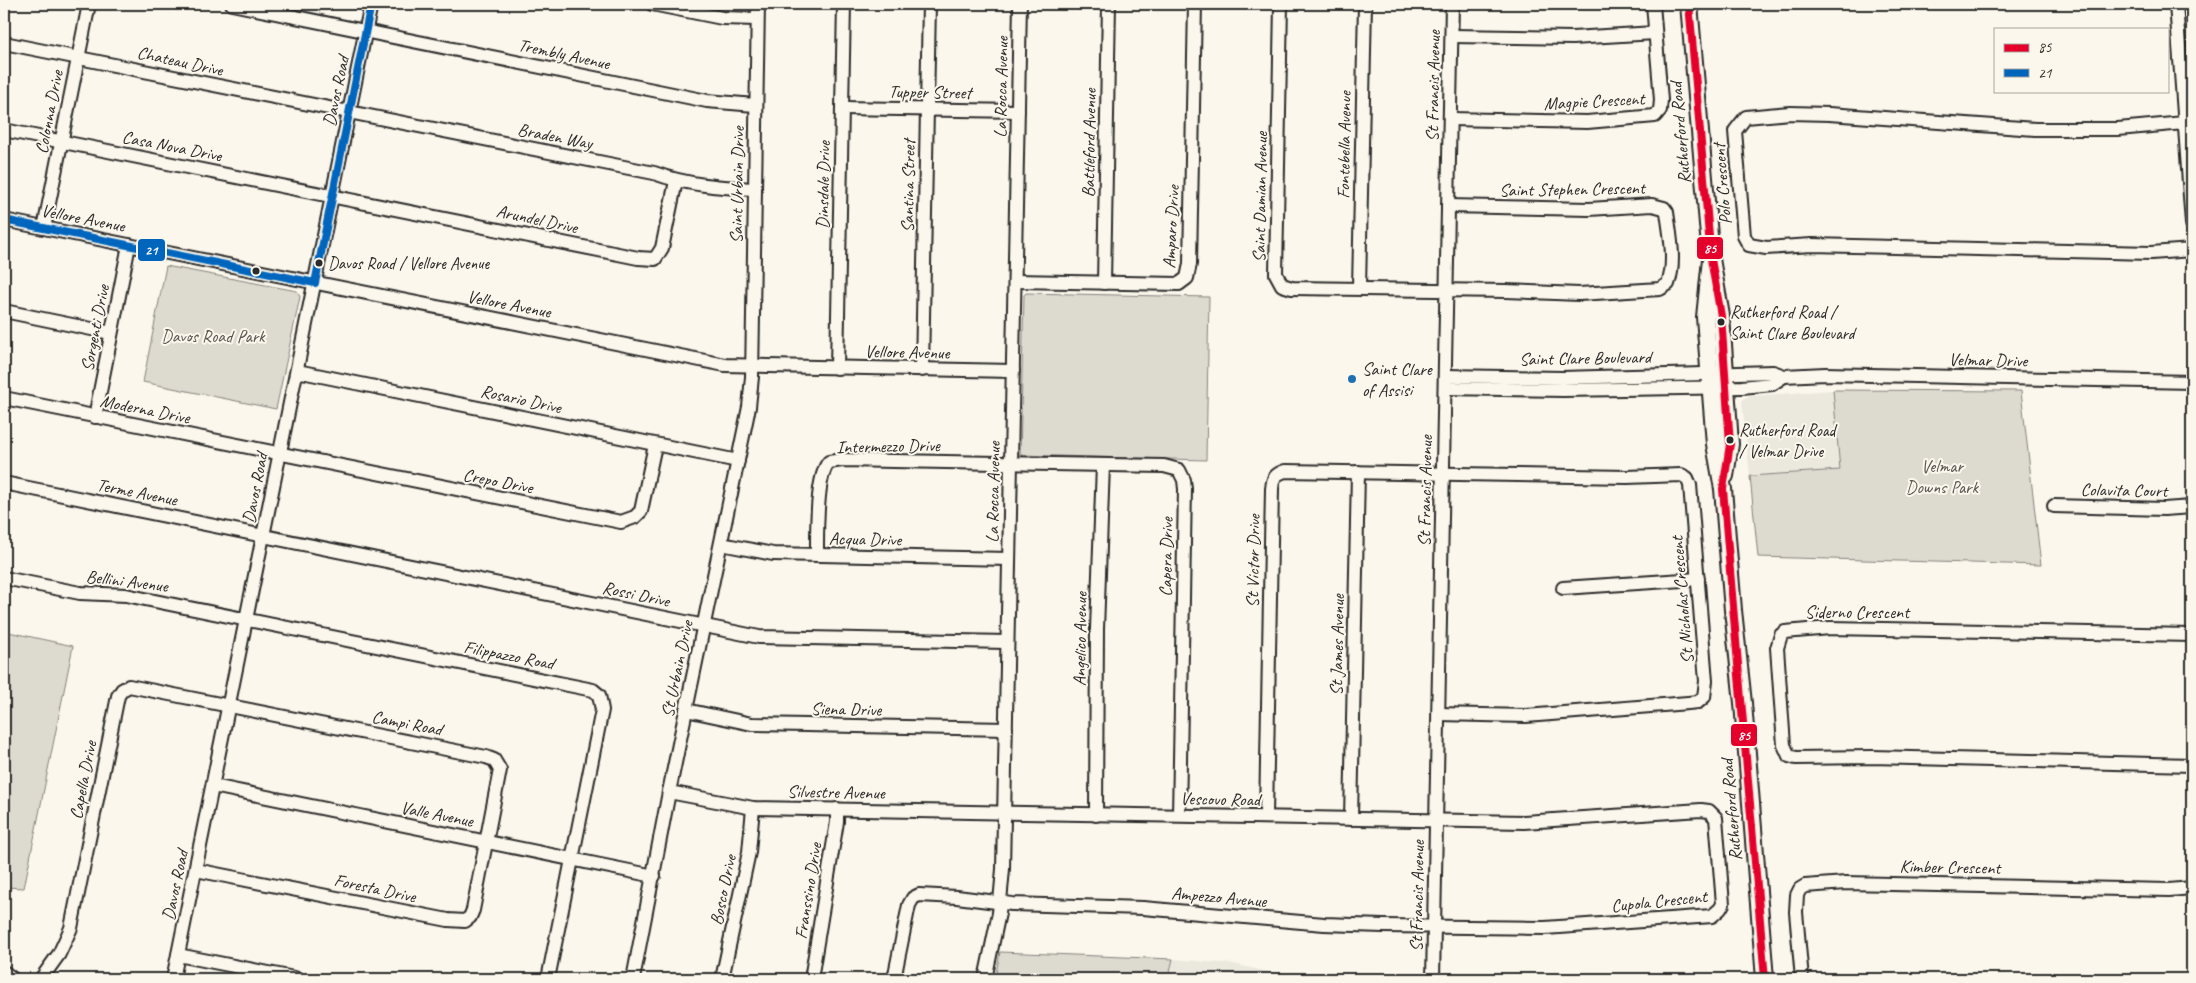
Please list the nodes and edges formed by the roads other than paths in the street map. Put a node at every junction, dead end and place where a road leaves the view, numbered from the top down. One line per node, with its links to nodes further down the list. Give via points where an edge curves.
1 (89, 4): 23 (street, Colonna Drive)
2 (232, 4): 19 (street, Trembly Avenue)
3 (372, 4): 19 (street, Davos Road)
4 (652, 4): 17 (street)
5 (758, 4): 18 (street, Saint Urbain Drive)
6 (844, 4): 25 (street, Dinsdale Drive)
7 (929, 4): 26 (street, Santina Street)
8 (1020, 4): 27 (street, La Rocca Avenue)
9 (1109, 4): 44 (street, Battleford Avenue)
10 (1195, 4): 44 (street, Amparo Drive, via 1190,264 1187,278 1179,284)
11 (1281, 4): 45 (street, Saint Damian Avenue, via 1276,274 1282,285 1292,288)
12 (1365, 4): 45 (street, Fontebella Avenue)
13 (1452, 4): 21 (street, St Francis Avenue)
14 (1653, 4): 20 (street, Magpie Crescent)
15 (1689, 4): 54 (main road, Rutherford Road, via 1711,259 1721,316)
16 (2176, 4): 30 (street)
17 (669, 6): 18 (street, via 722,18)
18 (757, 19): 24 (street, Saint Urbain Drive)
19 (366, 30): 24 (street, Trembly Avenue, via 707,101); 28 (street, Davos Road)
20 (1655, 33): 21 (street, via 1572,38); 29 (street, Magpie Crescent, via 1661,100 1660,110 1655,116 1587,122)
21 (1452, 36): 29 (street, St Francis Avenue)
22 (4, 43): 23 (street, Chateau Drive)
23 (78, 58): 28 (street, Chateau Drive); 32 (street, Colonna Drive)
24 (756, 105): 34 (street, Saint Urbain Drive)
25 (842, 108): 26 (street, Tupper Street); 50 (street, Dinsdale Drive)
26 (927, 110): 27 (street, Tupper Street); 51 (street, Santina Street)
27 (1018, 111): 42 (street, La Rocca Avenue)
28 (349, 113): 33 (street, Braden Way); 35 (street, Davos Road)
29 (1450, 119): 36 (street, St Francis Avenue)
30 (2184, 123): 38 (street); 41 (street, Polo Crescent, via 2118,129 2035,128 1790,113 1746,117 1735,131 1744,236 1750,245 1766,248 1822,245 2151,253)
31 (4, 130): 32 (street, Casa Nova Drive)
32 (61, 142): 35 (street, Casa Nova Drive); 39 (street, Colonna Drive)
33 (676, 181): 34 (street, Braden Way); 35 (street, Arundel Drive, via 662,248 655,258 638,258)
34 (753, 189): 49 (street, Saint Urbain Drive)
35 (332, 197): 43 (street, Davos Road)
36 (1448, 206): 46 (street, St Francis Avenue); 46 (street, Saint Stephen Crescent, via 1589,209 1659,206 1667,212 1671,276 1668,284 1660,289 1614,292 1579,294)
37 (4, 220): 39 (street, Vellore Avenue)
38 (2192, 224)
39 (44, 228): 40 (street, Vellore Avenue)
40 (129, 245): 43 (street, Vellore Avenue); 48 (street, Sorgenti Drive)
41 (2192, 250)
42 (1015, 281): 44 (street, Amparo Drive); 52 (street, La Rocca Avenue)
43 (315, 283): 49 (street, Vellore Avenue, via 725,364); 53 (street, Davos Road)
44 (1104, 283)
45 (1359, 288): 46 (street, Saint Damian Avenue)
46 (1447, 289): 55 (street, St Francis Avenue)
47 (4, 311): 48 (street)
48 (111, 333): 58 (street, Sorgenti Drive)
49 (752, 366): 50 (street, Vellore Avenue); 61 (street, St Urbain Drive, via 749,407)
50 (837, 368): 51 (street, Vellore Avenue)
51 (922, 370): 52 (street, Vellore Avenue)
52 (1013, 371): 62 (street, La Rocca Avenue)
53 (297, 372): 59 (street, Rosario Drive); 60 (street, Davos Road)
54 (1718, 380): 55 (street, Saint Clare Boulevard, via 1562,378); 56 (street, Velmar Drive, via 1772,384 1784,376 1825,374); 115 (main road, Rutherford Road, via 1715,444 1723,488)
55 (1445, 382): 65 (street, St Francis Avenue)
56 (2192, 382)
57 (4, 398): 58 (street, Moderna Drive)
58 (95, 417): 60 (street, Moderna Drive)
59 (655, 445): 60 (street, Crepo Drive, via 641,511 621,522); 61 (street, Rosario Drive)
60 (280, 454): 69 (street, Davos Road)
61 (738, 461): 70 (street, St Urbain Drive)
62 (1011, 463): 63 (street, Capera Drive); 71 (street, Intermezzo Drive, via 829,462 818,507); 72 (street, La Rocca Avenue)
63 (1103, 465): 90 (street, Angelico Avenue, via 1097,628); 91 (street, Capera Drive, via 1174,467 1182,473 1184,480)
64 (1358, 472): 65 (street, St Victor Drive); 92 (street, St Victor Drive, via 1285,471 1273,478); 93 (street, St James Avenue)
65 (1443, 474): 74 (street, St Nicholas Crescent, via 1681,475 1690,485); 82 (street, St Francis Avenue)
66 (4, 483): 69 (street, Terme Avenue)
67 (2054, 506): 68 (street, Colavita Court)
68 (2192, 507)
69 (263, 536): 76 (street, Davos Road); 77 (street, Rossi Drive)
70 (721, 544): 71 (street, Acqua Drive, via 773,554); 77 (street, St Urbain Drive)
71 (817, 555): 72 (street, Acqua Drive)
72 (1009, 559): 79 (street, La Rocca Avenue)
73 (4, 578): 76 (street, Bellini Avenue, via 80,593 126,595)
74 (1698, 579): 75 (street); 82 (street, St Nicholas Crescent, via 1706,688 1704,697 1698,702 1526,716)
75 (1563, 588)
76 (246, 619): 80 (street, Davos Road); 96 (street, Filippazzo Road, via 593,690 599,695 602,710)
77 (704, 626): 79 (street, Rossi Drive, via 775,638); 81 (street, St Urbain Drive)
78 (2192, 635): 84 (street, Siderno Crescent, via 1830,628 1785,632 1780,635 1777,648 1784,745 1789,756 1796,758)
79 (1007, 642): 83 (street, La Rocca Avenue)
80 (230, 704): 85 (street, Davos Road); 95 (street, Campi Road, via 494,760 500,770); 105 (street, Capella Drive, via 141,686 122,690 118,696 71,928 60,954)
81 (686, 710): 83 (street, Siena Drive, via 752,724); 86 (street, St Urbain Drive)
82 (1439, 714): 94 (street, St Francis Avenue)
83 (1006, 729): 89 (street, La Rocca Avenue)
84 (2192, 765)
85 (213, 786): 95 (street, Valle Avenue); 97 (street, Davos Road)
86 (669, 792): 87 (street, Silvestre Avenue); 98 (street, St Urbain Drive)
87 (754, 808): 88 (street, Silvestre Avenue); 110 (street, Bosco Drive, via 749,852)
88 (837, 809): 89 (street, Silvestre Avenue); 111 (street, Franssino Drive)
89 (1004, 812): 90 (street, Vescovo Road); 100 (street, La Rocca Avenue)
90 (1096, 815): 91 (street, Vescovo Road)
91 (1179, 816): 92 (street, Vescovo Road)
92 (1266, 816): 93 (street, Vescovo Road)
93 (1351, 819): 94 (street, Vescovo Road)
94 (1436, 821): 101 (street, St Francis Avenue); 101 (street, Cupola Crescent, via 1547,822 1709,811 1716,818 1723,897 1720,909 1712,916 1545,928)
95 (487, 842): 96 (street, Valle Avenue); 97 (street, Foresta Drive, via 473,910 470,917 458,922)
96 (572, 859): 98 (street, Valle Avenue); 108 (street)
97 (196, 870): 102 (street, Davos Road)
98 (654, 876): 109 (street, St Urbain Drive)
99 (2192, 888): 116 (street, Kimber Crescent, via 1846,883 1805,886 1800,889 1796,904)
100 (1000, 903): 101 (street, Ampezzo Avenue, via 1143,908 1324,924); 112 (street, Ampezzo Avenue, via 945,896 919,895 913,898); 113 (street, La Rocca Avenue)
101 (1434, 926): 114 (street, St Francis Avenue)
102 (178, 955): 106 (street, Davos Road); 107 (street)
103 (4, 972): 104 (street)
104 (13, 979)
105 (41, 979)
106 (173, 979)
107 (299, 979)
108 (548, 979)
109 (633, 979)
110 (722, 979)
111 (811, 979)
112 (894, 979)
113 (985, 979)
114 (1433, 979)
115 (1765, 979)
116 (1802, 979)

